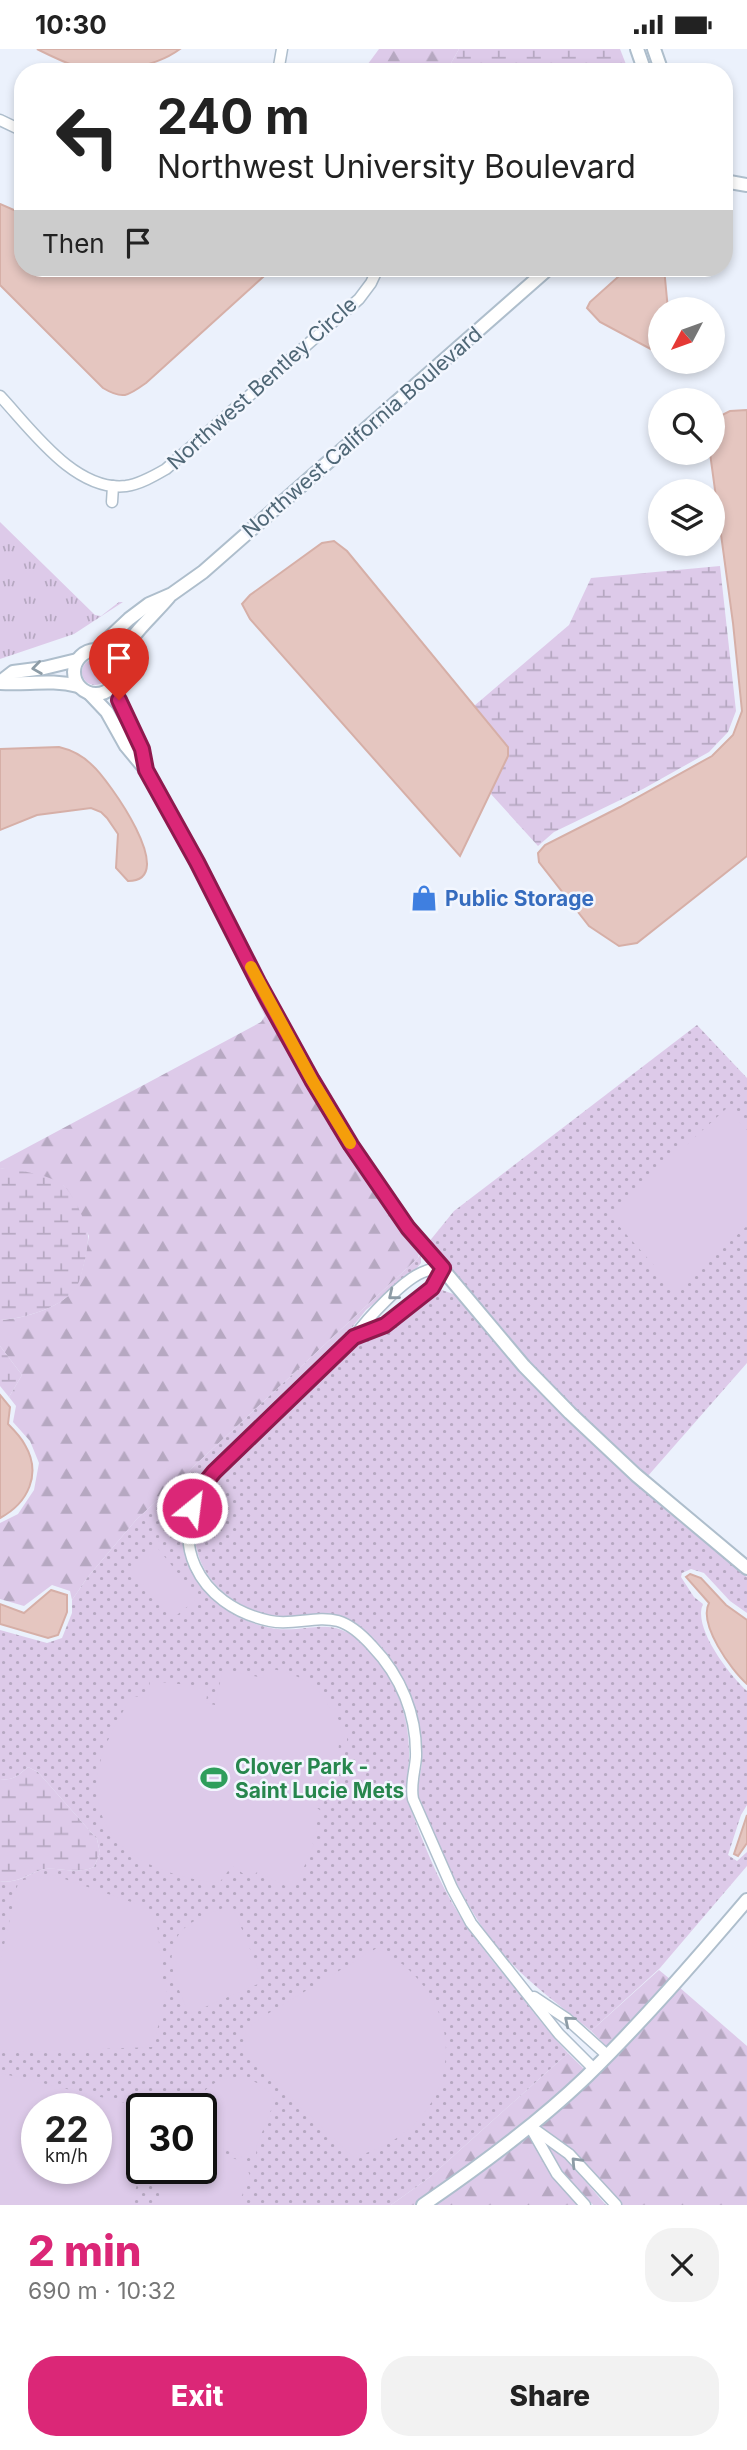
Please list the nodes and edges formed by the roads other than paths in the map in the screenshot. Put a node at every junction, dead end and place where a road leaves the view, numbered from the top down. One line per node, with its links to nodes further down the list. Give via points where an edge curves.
1 (374, 277): 4 (street, Northwest Bentley Circle, via 359,299 166,469 128,486)
2 (540, 277): 6 (street, Northwest California Boulevard, via 203,572)
3 (0, 396): 4 (street, via 64,463)
4 (113, 487): 5 (street)
5 (112, 502)
6 (172, 594): 7 (street, Northwest California Boulevard, via 149,604); 9 (street, Northwest California Boulevard, via 128,641)
7 (96, 650): 8 (street); 9 (street, via 112,657)
8 (77, 660): 10 (street, one-way to 10, via 13,672); 12 (street)
9 (118, 670): 11 (street)
10 (0, 682): 12 (street, via 61,681)
11 (115, 684): 13 (street, via 104,693); 14 (street)
12 (78, 686): 13 (street)
13 (90, 694): 14 (street)
14 (146, 770): 15 (street, via 312,1080 408,1228)
15 (443, 1268): 16 (street, one-way to 16, via 420,1273 374,1311); 16 (street, via 436,1285 398,1316 379,1329); 17 (street, via 524,1366 570,1413)
16 (354, 1337): 19 (street, via 205,1482 190,1512 187,1539 191,1559 205,1582 236,1609 278,1623 341,1622 358,1632 386,1661 411,1715 416,1753 412,1794 421,1819 463,1910)
17 (747, 1568)
18 (747, 1900): 20 (street)
19 (528, 1992): 20 (street, one-way to 19, via 568,2019); 21 (street, via 559,2034)
20 (607, 2056): 21 (street)
21 (594, 2069): 22 (street)
22 (530, 2126): 23 (street); 24 (street, via 557,2174); 25 (street, one-way to 22, via 569,2154)
23 (423, 2205)
24 (585, 2205)
25 (616, 2205)

